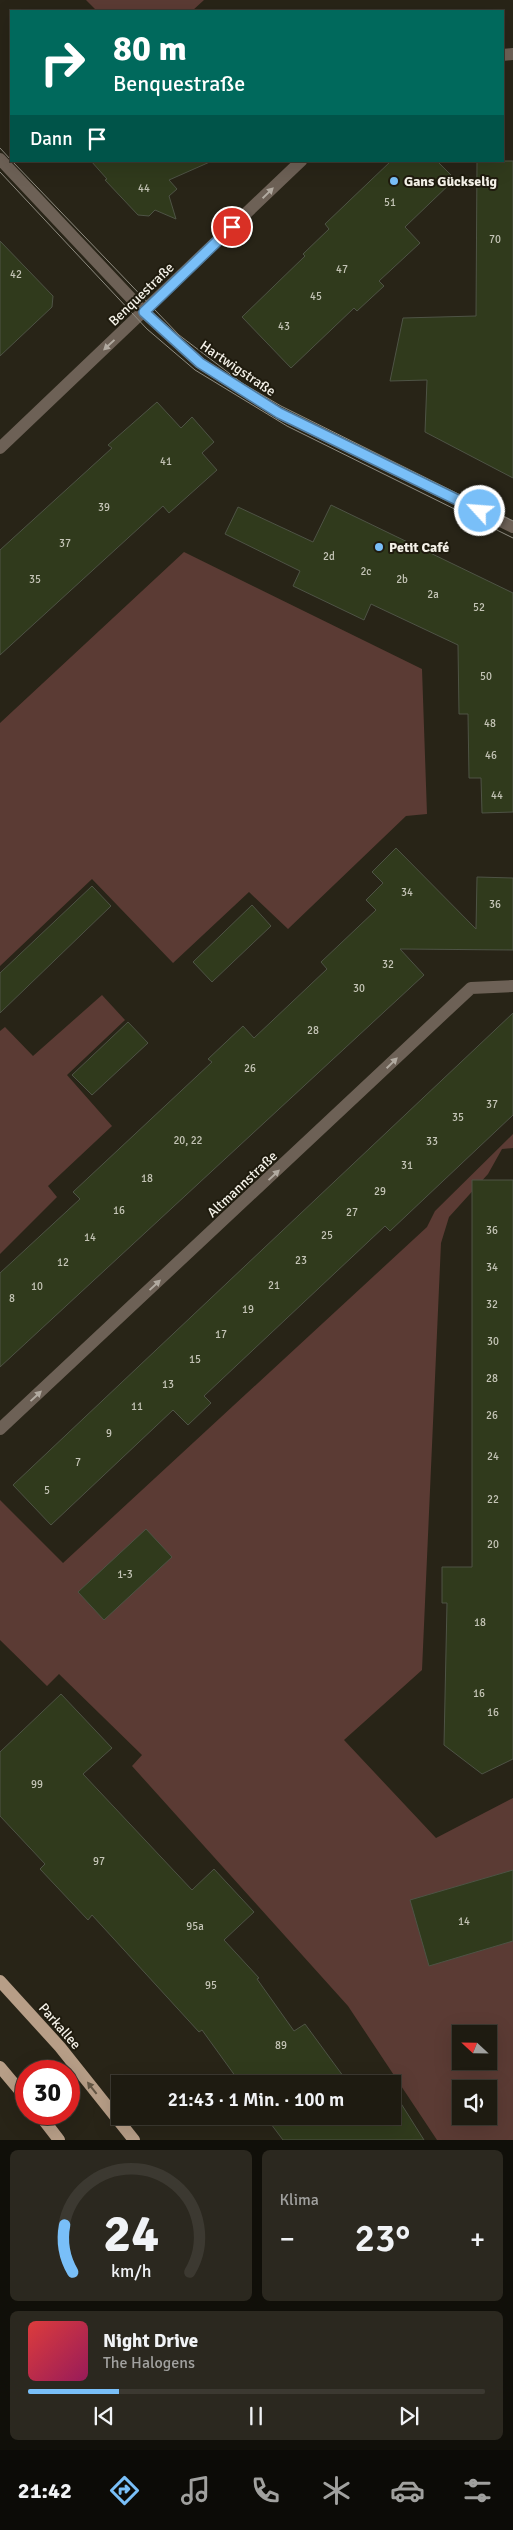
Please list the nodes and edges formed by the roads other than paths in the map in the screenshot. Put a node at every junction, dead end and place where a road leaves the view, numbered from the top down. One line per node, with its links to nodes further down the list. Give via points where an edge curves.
1 (0, 159): 3 (street, Hartwigstraße)
2 (300, 162): 3 (street, Benquestraße, one-way to 2)
3 (144, 312): 4 (street, Benquestraße, one-way to 4); 5 (street, Hartwigstraße, via 200,363 279,413)
4 (0, 448)
5 (513, 528)
6 (513, 986): 7 (street, Altmannstraße, one-way to 6, via 470,988)
7 (0, 1429)
8 (0, 1981): 13 (main road, Parkallee, one-way to 8, via 60,2047)
9 (0, 2067): 10 (main road)
10 (15, 2085)
11 (47, 2125): 12 (main road)
12 (59, 2140)
13 (134, 2140)

